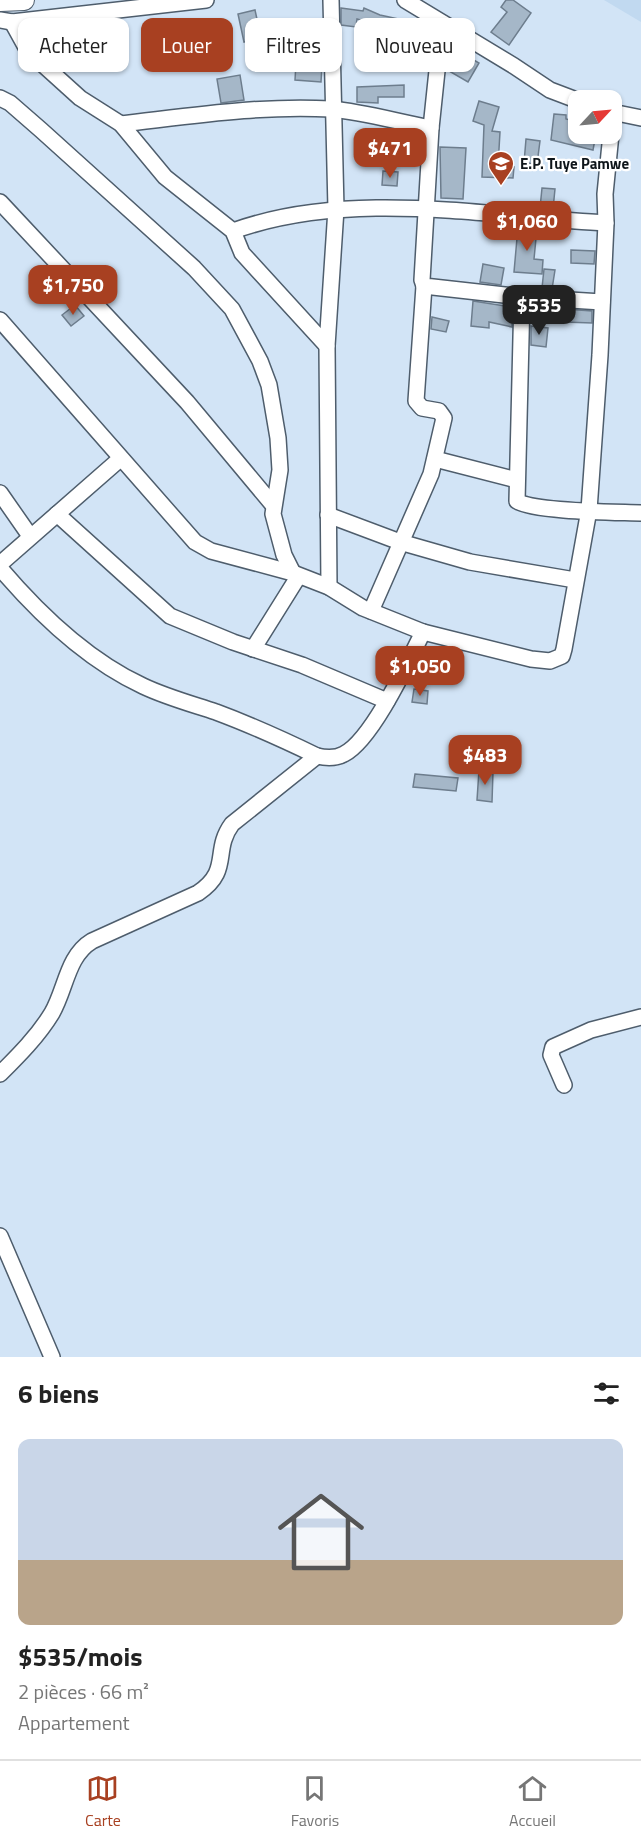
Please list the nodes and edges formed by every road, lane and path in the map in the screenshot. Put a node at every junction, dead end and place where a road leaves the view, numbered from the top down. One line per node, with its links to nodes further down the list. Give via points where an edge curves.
1 (24, 0): 5 (main road)
2 (206, 0): 6 (street)
3 (331, 0): 13 (street)
4 (405, 0): 7 (street)
5 (0, 1)
6 (168, 3): 8 (street)
7 (434, 18)
8 (6, 21): 16 (street, via 28,51 80,98)
9 (475, 43): 11 (street, via 550,90)
10 (436, 72): 17 (street)
11 (568, 97)
12 (0, 98): 33 (street, via 160,237 232,309 260,360 269,386 280,470)
13 (334, 110): 16 (street, via 267,108); 17 (street); 20 (street)
14 (622, 117): 15 (street)
15 (641, 118)
16 (121, 124): 23 (street, via 165,177)
17 (430, 129): 21 (street)
18 (610, 144): 22 (street)
19 (0, 202): 33 (street, via 187,402)
20 (336, 209): 21 (street); 23 (street); 28 (street)
21 (427, 209): 22 (street); 24 (street)
22 (606, 223): 26 (street)
23 (233, 231): 28 (street, via 242,253)
24 (424, 285): 25 (street); 30 (street, via 416,401 422,408 442,413)
25 (522, 297): 26 (street); 31 (street)
26 (602, 302): 34 (street)
27 (0, 320): 29 (street)
28 (327, 346): 37 (street)
29 (120, 459): 36 (street); 42 (street, via 195,542 211,551)
30 (435, 459): 31 (street); 39 (street)
31 (517, 480): 34 (street, via 516,496 522,504)
32 (0, 493): 38 (street)
33 (273, 505): 42 (street, via 277,533)
34 (589, 510): 35 (street); 43 (street)
35 (641, 513)
36 (57, 514): 38 (street); 47 (street, via 170,616)
37 (328, 515): 39 (street); 44 (street)
38 (30, 537): 40 (street)
39 (400, 542): 43 (street, via 470,562); 45 (street)
40 (0, 564)
41 (0, 568): 49 (street, via 57,627 125,676 144,687 268,732)
42 (296, 575): 44 (street); 47 (street)
43 (575, 580): 46 (street, via 564,649 556,660 531,659)
44 (329, 587): 45 (street)
45 (371, 611): 46 (street)
46 (423, 632): 48 (street)
47 (253, 649): 48 (street)
48 (387, 701): 49 (street, via 357,744 344,754)
49 (316, 756): 51 (street, via 232,824 226,832 218,873 210,885 92,941 77,952 51,1015)
50 (641, 1017): 52 (street, via 591,1030 553,1047 551,1055)
51 (0, 1074)
52 (564, 1085)
53 (0, 1236): 54 (street)
54 (52, 1357)

